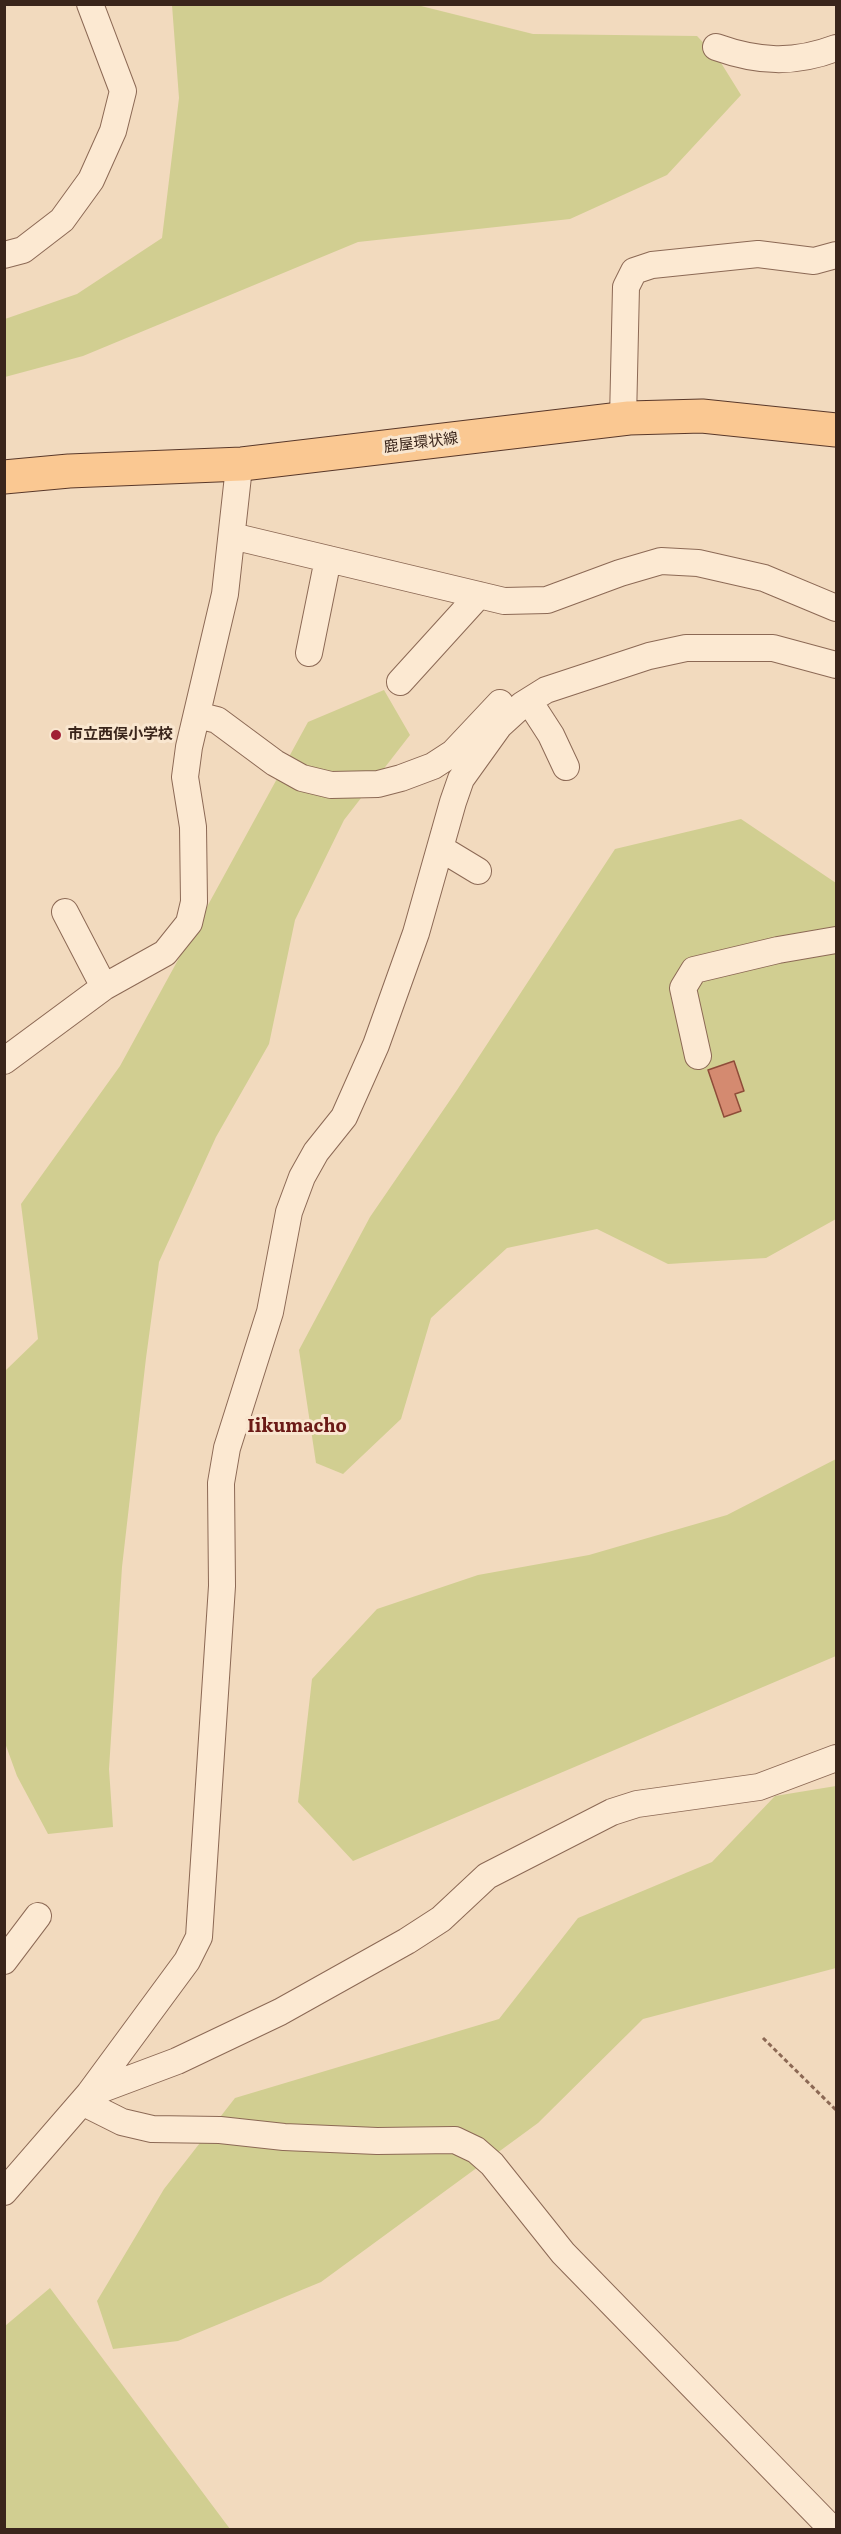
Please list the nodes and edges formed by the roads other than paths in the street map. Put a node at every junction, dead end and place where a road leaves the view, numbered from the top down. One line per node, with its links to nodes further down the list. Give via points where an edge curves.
1 (90, 4): 4 (street, via 123,91 112,131 91,180 62,220 23,250)
2 (716, 47): 3 (street, via 744,57 776,61)
3 (837, 48)
4 (4, 255)
5 (837, 255): 6 (street, via 814,261 758,254 652,265 634,271 626,287)
6 (623, 419): 7 (main road, 鹿屋環状線, via 702,416); 8 (main road, 鹿屋環状線)
7 (837, 430)
8 (242, 464): 9 (main road, 鹿屋環状線); 10 (street)
9 (4, 477)
10 (232, 536): 11 (street); 18 (street, via 225,594)
11 (328, 559): 12 (street); 14 (street)
12 (479, 595): 13 (street, via 504,601 548,600 661,561 698,563 764,578); 16 (street)
13 (837, 608)
14 (309, 653)
15 (837, 665): 17 (street, via 773,648 686,648 558,686)
16 (400, 682)
17 (526, 703): 18 (street, via 507,698 453,753 433,766 378,784 331,785 302,778 217,720); 19 (street, via 551,735); 20 (street, via 499,726 461,779)
18 (196, 715): 24 (street, via 185,777 193,827 194,902 189,923 165,952)
19 (567, 768)
20 (440, 848): 21 (street); 30 (street, via 416,933 376,1045 344,1117 316,1152 289,1212 270,1312 220,1483 222,1586 199,1937 187,1961)
21 (478, 871)
22 (65, 912): 24 (street)
23 (837, 940): 25 (street, via 694,970 683,988)
24 (104, 987): 26 (street)
25 (698, 1056)
26 (4, 1061)
27 (837, 1758): 30 (street, via 759,1787 638,1804 612,1812 487,1876 432,1924 280,2012 177,2061)
28 (38, 1916): 29 (street)
29 (4, 1961)
30 (86, 2098): 31 (street); 32 (street, via 122,2122 152,2129 220,2130 284,2138 456,2140 476,2150 492,2164 563,2253)
31 (4, 2192)
32 (832, 2529)

